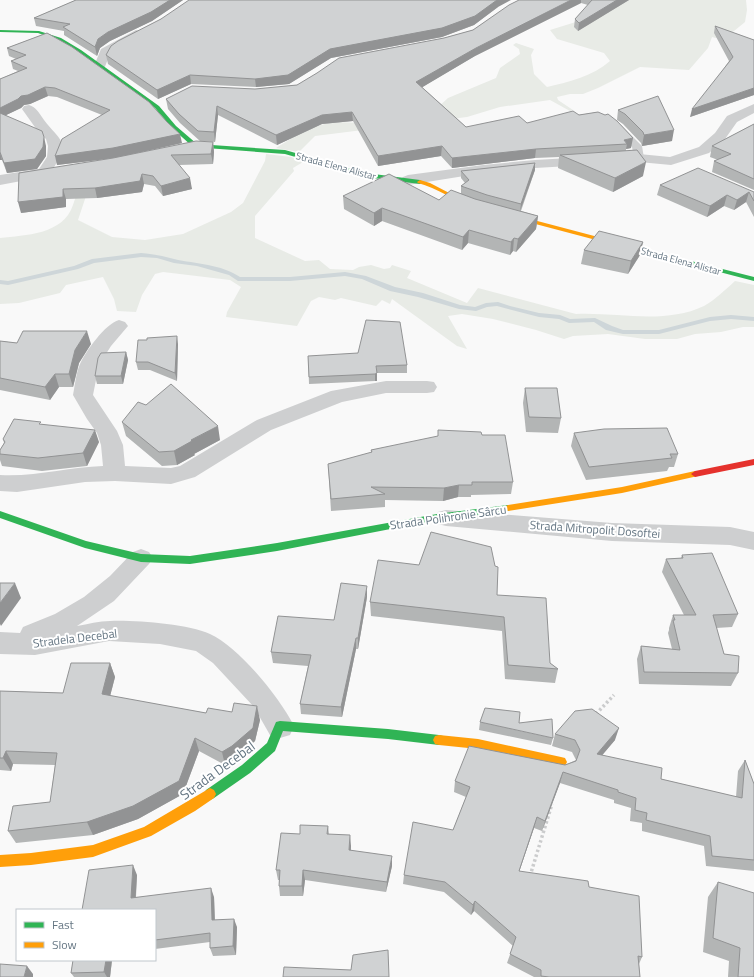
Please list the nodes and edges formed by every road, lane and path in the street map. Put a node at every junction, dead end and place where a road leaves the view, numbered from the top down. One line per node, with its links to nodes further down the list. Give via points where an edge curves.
1 (145, 30): 3 (street, via 105,52)
2 (0, 31): 3 (street, via 39,32 79,51)
3 (100, 66): 5 (street)
4 (171, 100): 5 (street)
5 (157, 107): 9 (street)
6 (754, 108): 12 (street, via 732,119 720,136 704,150)
7 (29, 109): 15 (street, via 53,138 55,146 54,157)
8 (610, 121): 11 (lane, via 637,146)
9 (195, 146): 10 (street); 17 (street, Strada Elena Alistar, via 285,152 365,175)
10 (175, 149)
11 (639, 158): 12 (street); 17 (street, via 520,165)
12 (671, 161): 13 (street)
13 (689, 169)
14 (66, 170): 15 (street)
15 (44, 172): 16 (street)
16 (0, 180)
17 (408, 180): 18 (street, Strada Elena Alistar, via 428,184 453,197)
18 (487, 209)
19 (500, 213): 20 (street, Strada Elena Alistar)
20 (754, 279)
21 (119, 326): 24 (street, via 89,364 83,395 107,431 112,445)
22 (427, 387): 24 (street, via 386,387 338,396 264,425 187,472 171,476)
23 (754, 462): 27 (street, Strada Polihronie Sârcu, via 622,490)
24 (115, 473): 25 (street, via 85,474 17,484)
25 (0, 483)
26 (0, 514): 29 (street, Strada Polihronie Sârcu, via 85,544)
27 (437, 517): 28 (street, Strada Mitropolit Dosoftei, via 612,532 730,536); 29 (street, Strada Polihronie Sârcu, via 277,547 190,560)
28 (754, 541)
29 (141, 558): 30 (street, via 113,590 91,606 40,631)
30 (0, 643): 33 (street, Stradela Decebal, via 35,644 109,631 160,634 202,642 222,655 263,699)
31 (614, 695): 32 (path)
32 (594, 716)
33 (280, 726): 34 (street, via 478,744); 35 (street, Strada Decebal, via 271,747 246,769 191,807 147,832 94,852)
34 (561, 762): 36 (path, via 550,811)
35 (0, 861)
36 (529, 878)

